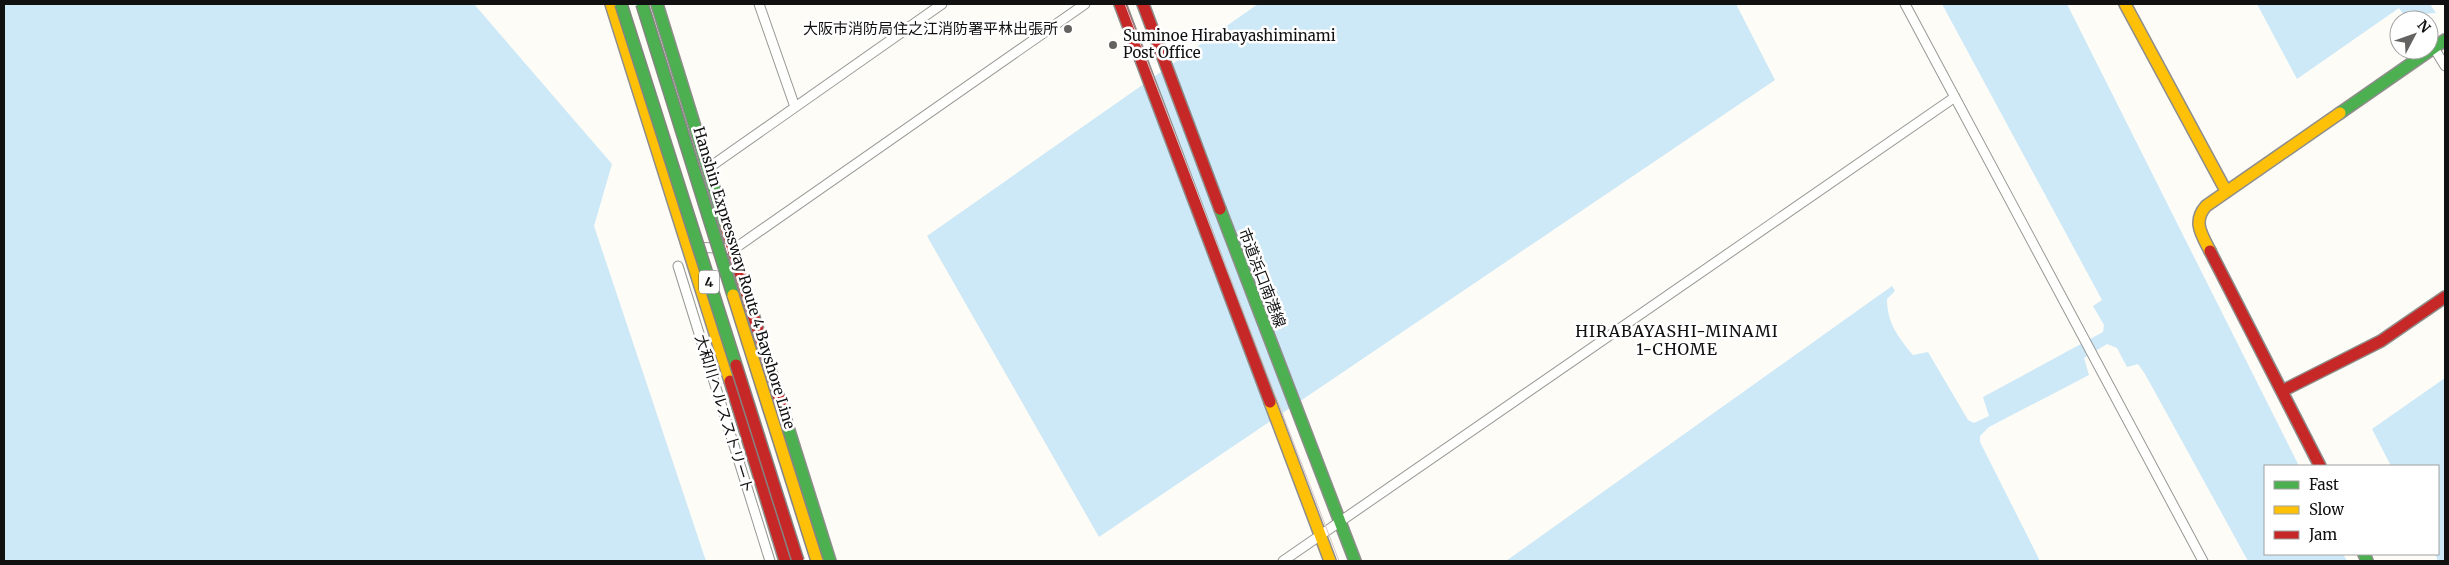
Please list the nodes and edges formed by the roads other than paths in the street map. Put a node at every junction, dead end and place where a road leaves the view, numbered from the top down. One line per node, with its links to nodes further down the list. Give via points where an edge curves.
1 (606, 4): 13 (street)
2 (611, 4): 13 (main road)
3 (621, 4): 29 (main road, 4, bridge)
4 (642, 4): 30 (main road, Hanshin Expressway Route 4 Bayshore Line / 4, bridge)
5 (657, 4): 17 (main road)
6 (759, 4): 16 (street)
7 (942, 4): 16 (street)
8 (1085, 4): 20 (street)
9 (1120, 4): 26 (main road)
10 (1143, 4): 25 (main road, 市道浜口南港線)
11 (1905, 4): 15 (street)
12 (2124, 4): 18 (main road)
13 (626, 51): 19 (main road)
14 (2417, 60): 18 (main road)
15 (1954, 96): 25 (street); 35 (street)
16 (795, 107): 17 (street)
17 (707, 169): 20 (main road)
18 (2226, 191): 23 (main road, via 2202,210 2198,227)
19 (689, 247): 20 (street); 28 (main road)
20 (734, 249): 31 (main road)
21 (678, 266): 27 (street, 大和川ヘルスストリート)
22 (2445, 297): 23 (main road, via 2381,341)
23 (2282, 392): 24 (main road)
24 (2319, 465)
25 (1340, 521): 26 (street); 34 (main road, 市道浜口南港線)
26 (1320, 535): 32 (street); 33 (main road)
27 (770, 561)
28 (785, 561)
29 (798, 561)
30 (818, 561)
31 (830, 561)
32 (1283, 561)
33 (1330, 561)
34 (1355, 561)
35 (2203, 561)

